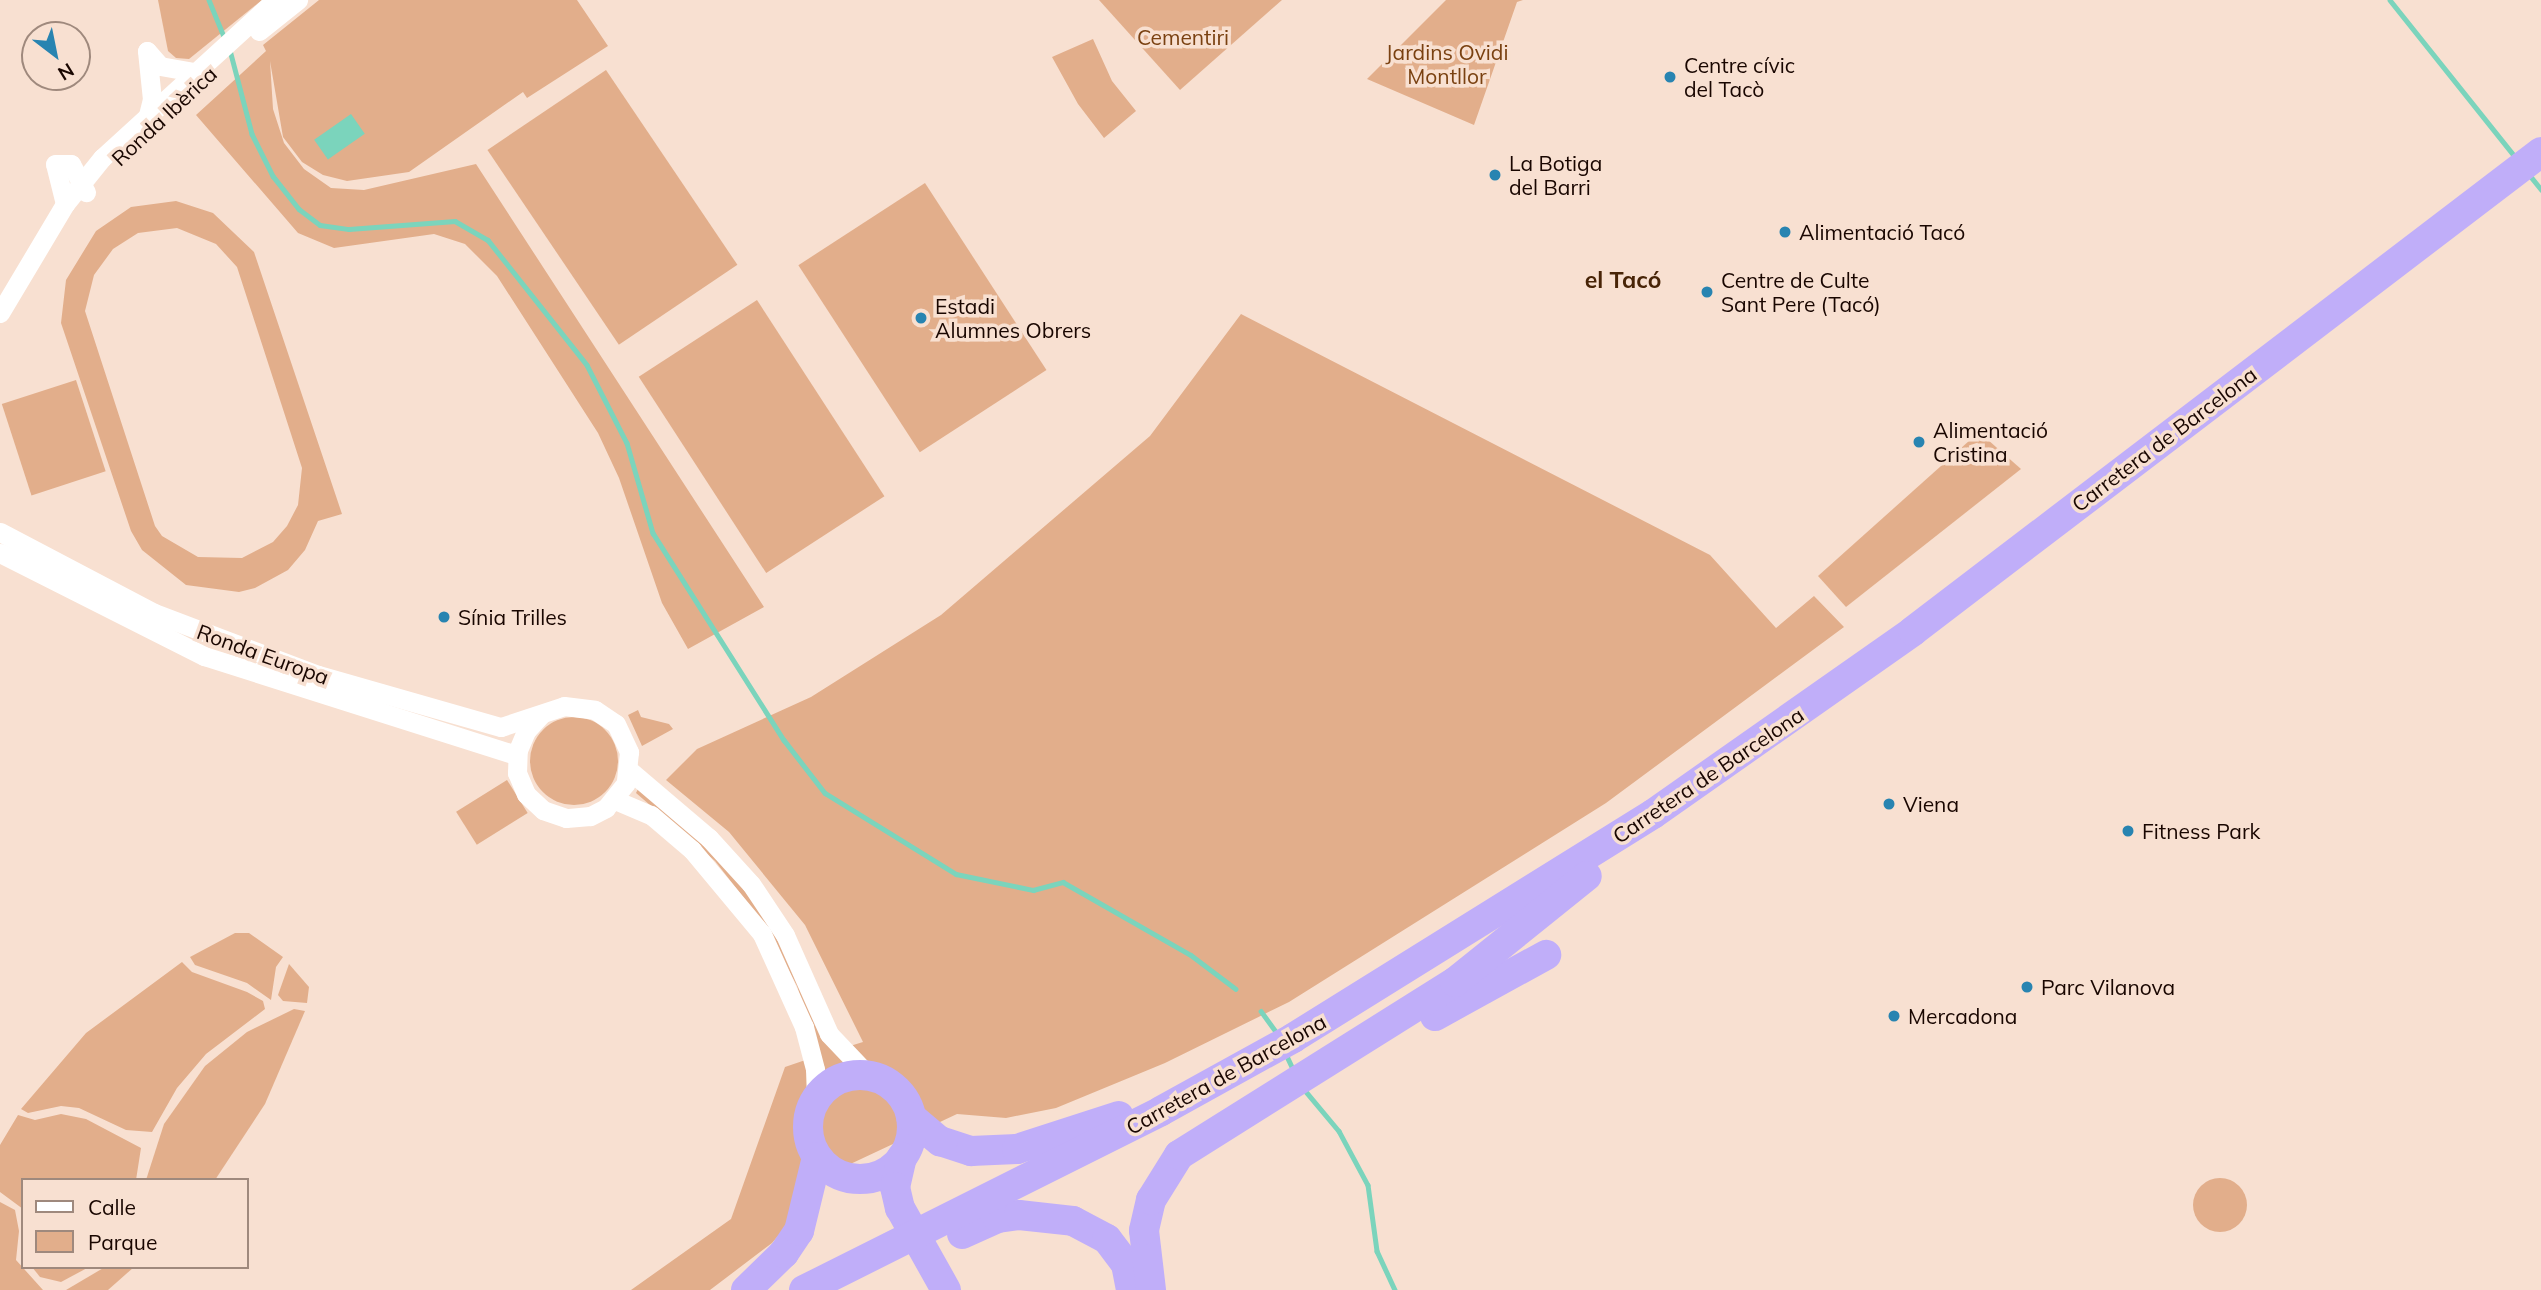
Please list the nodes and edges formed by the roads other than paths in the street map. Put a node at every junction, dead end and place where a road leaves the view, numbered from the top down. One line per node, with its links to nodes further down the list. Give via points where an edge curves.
1 (275, 0): 3 (street, Ronda Ibèrica)
2 (298, 0): 3 (street, Ronda Ibèrica)
3 (247, 33): 4 (street, Ronda Ibèrica)
4 (219, 58): 5 (street, Ronda Ibèrica); 10 (street, Ronda Ibèrica)
5 (195, 72): 6 (street, Ronda Ibèrica); 6 (street, via 160,66 147,51 152,99)
6 (148, 115): 8 (street, Ronda Ibèrica)
7 (2541, 152): 20 (highway, Carretera de Barcelona, via 1913,631)
8 (102, 158): 9 (street); 10 (street, Ronda Ibèrica)
9 (71, 164): 10 (street); 11 (street, via 55,164)
10 (85, 187): 11 (street, Ronda Ibèrica); 12 (street, Ronda Ibèrica, via 59,235)
11 (65, 204): 12 (street, Ronda Ibèrica)
12 (44, 244): 13 (street, Ronda Ibèrica)
13 (0, 313)
14 (0, 532): 16 (street, Ronda Europa, via 154,613 273,660 501,727)
15 (0, 553): 17 (street, Ronda Europa, via 121,618 215,660)
16 (540, 716): 17 (street, via 523,735); 18 (street, Ronda Europa, via 577,705 607,716 626,740)
17 (517, 755): 19 (street, via 523,789 548,813 584,818)
18 (629, 770): 19 (street); 22 (street, via 709,838 751,884 785,935)
19 (615, 800): 22 (street, via 652,815 735,897)
20 (1653, 814): 23 (highway, Carretera de Barcelona, via 1355,1002); 24 (highway, via 1628,846 1465,974)
21 (1546, 955): 24 (highway, via 1439,1014 1336,1065)
22 (812, 1022): 25 (street); 26 (street)
23 (1251, 1056): 27 (highway, via 1145,1105 1017,1149 971,1151 940,1141); 34 (highway, Carretera de Barcelona, via 1161,1111)
24 (1317, 1069): 37 (highway, via 1194,1142 1167,1170 1151,1200 1144,1230)
25 (869, 1076): 26 (highway, via 841,1079); 27 (highway, via 896,1090)
26 (816, 1099): 28 (highway, via 807,1128)
27 (911, 1117): 29 (highway, via 910,1140)
28 (817, 1157): 30 (highway, via 832,1171); 33 (highway, via 799,1231)
29 (902, 1157): 30 (highway, via 880,1175); 31 (highway)
30 (851, 1178): 31 (highway)
31 (893, 1211): 32 (highway)
32 (934, 1282)
33 (746, 1290)
34 (804, 1290)
35 (844, 1290): 36 (highway, via 998,1218 1036,1214 1073,1221 1107,1239 1126,1264)
36 (1131, 1290)
37 (1151, 1290)

